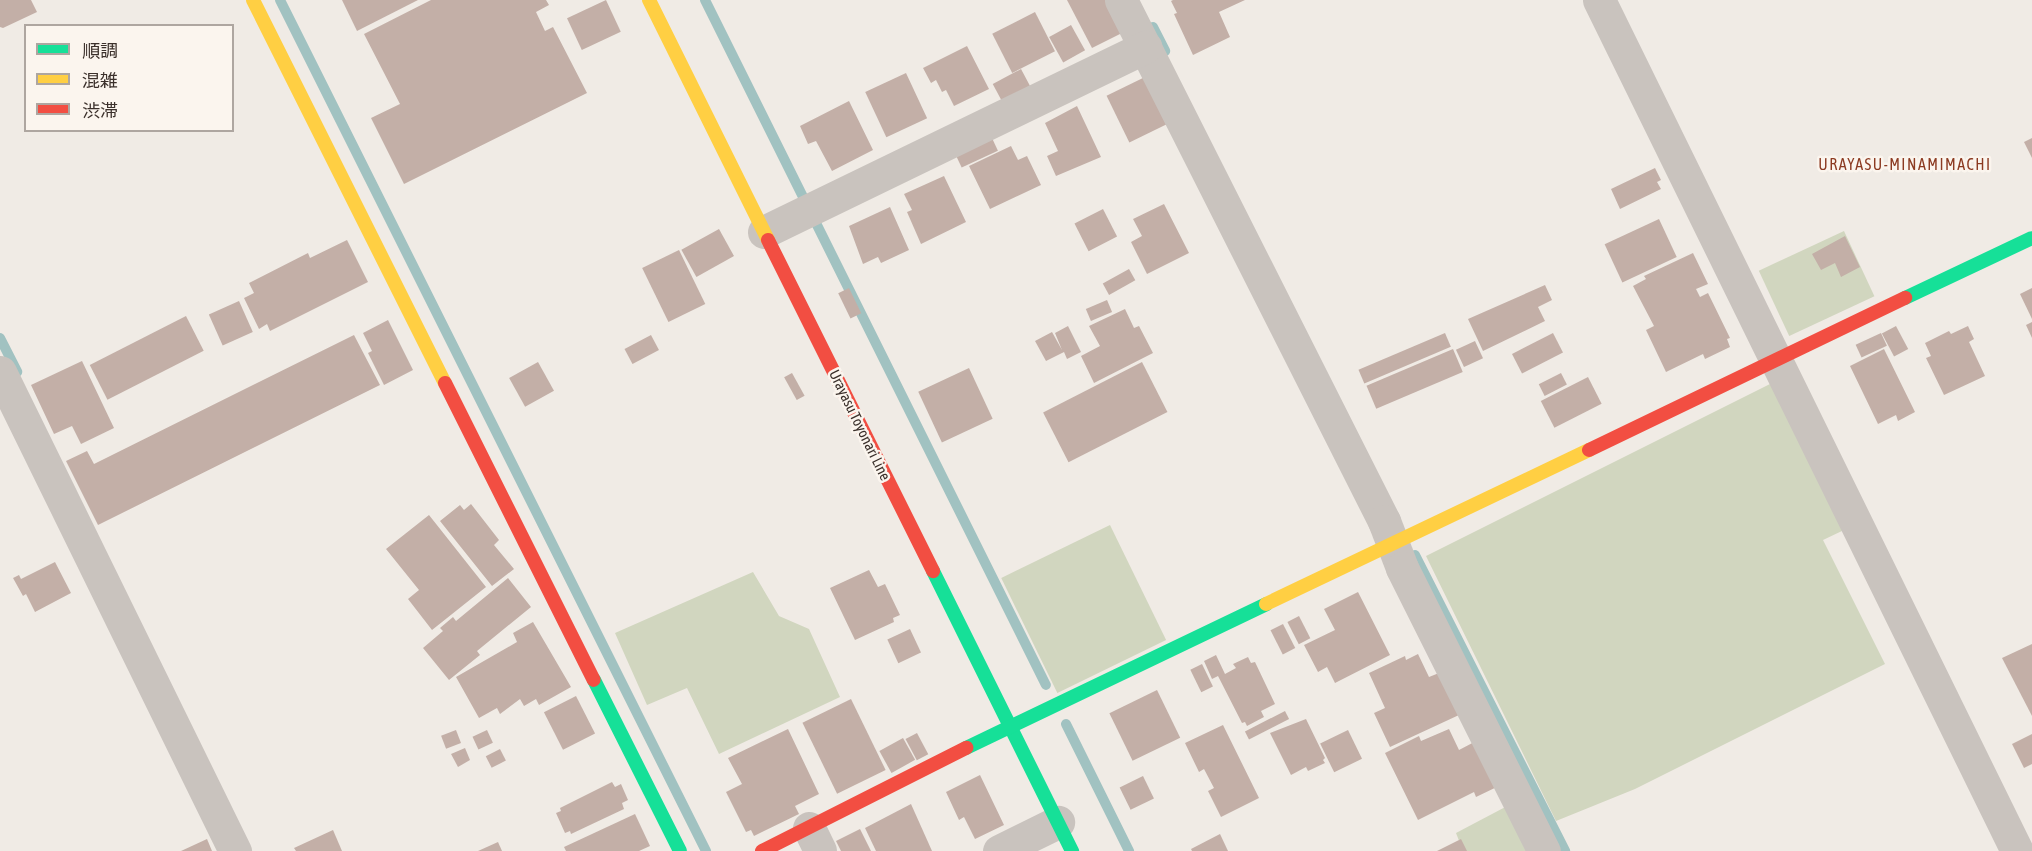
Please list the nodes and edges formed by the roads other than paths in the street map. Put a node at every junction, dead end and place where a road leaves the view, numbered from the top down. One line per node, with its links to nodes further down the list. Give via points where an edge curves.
1 (253, 0): 15 (street)
2 (649, 0): 6 (street, Urayasu Toyonari Line)
3 (1599, 0): 8 (street)
4 (1129, 2): 5 (street)
5 (1145, 47): 6 (street); 10 (street)
6 (764, 232): 11 (street, Urayasu Toyonari Line)
7 (2032, 238): 8 (street)
8 (1777, 360): 10 (street); 20 (street)
9 (0, 372): 14 (street)
10 (1393, 545): 11 (street); 19 (street)
11 (1010, 726): 12 (street, Urayasu Toyonari Line); 13 (street)
12 (1058, 822): 17 (street); 18 (street, Urayasu Toyonari Line)
13 (814, 839): 16 (street)
14 (235, 851)
15 (680, 851)
16 (762, 851)
17 (999, 851)
18 (1072, 851)
19 (1544, 851)
20 (2017, 851)

